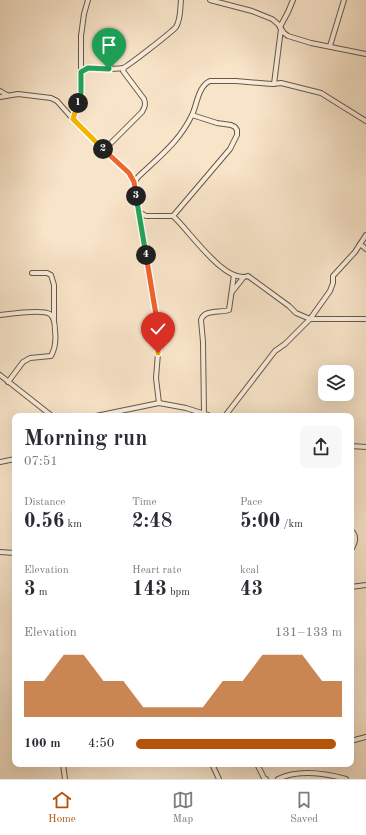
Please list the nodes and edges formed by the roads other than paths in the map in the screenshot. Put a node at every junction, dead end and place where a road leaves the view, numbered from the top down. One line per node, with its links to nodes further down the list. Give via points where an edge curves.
1 (88, 0): 10 (street, via 81,36)
2 (181, 0): 9 (street, via 176,27)
3 (210, 0): 6 (street, via 252,11 272,19)
4 (293, 0): 6 (street)
5 (344, 0): 7 (street)
6 (280, 28): 7 (street, via 288,36); 11 (street)
7 (330, 46): 8 (street)
8 (366, 54)
9 (124, 68): 10 (street, via 88,68); 18 (street, via 127,78 146,103 142,112)
10 (81, 72): 16 (street, via 81,93)
11 (274, 84): 15 (street, via 206,82); 17 (street, via 281,83 321,93)
12 (0, 91): 13 (street)
13 (8, 95): 14 (street); 16 (street, via 51,98)
14 (0, 96)
15 (192, 115): 19 (street, via 178,138); 21 (street, via 231,125 237,130 237,135 230,149)
16 (73, 119): 18 (street)
17 (366, 121)
18 (104, 150): 19 (street, via 129,173)
19 (134, 182): 20 (street)
20 (139, 212): 21 (street, via 146,216); 35 (street, via 158,325 156,378)
21 (173, 216): 26 (street, via 204,252)
22 (366, 235): 23 (street)
23 (360, 244): 24 (street); 30 (street, via 333,276 330,291)
24 (366, 249)
25 (32, 272): 32 (street, via 51,275 54,285)
26 (234, 275): 27 (street); 28 (street)
27 (244, 278): 28 (street); 30 (street, via 248,276 296,313)
28 (231, 292): 39 (street, via 229,310 208,313 201,320)
29 (0, 315): 32 (street, via 44,312 50,314)
30 (310, 319): 31 (street); 40 (street, via 275,352)
31 (366, 319)
32 (54, 320): 34 (street, via 55,341 51,356 30,358 23,362)
33 (0, 375): 34 (street)
34 (8, 382): 36 (street)
35 (159, 403): 37 (street); 38 (street)
36 (48, 413)
37 (117, 413)
38 (201, 413)
39 (204, 413)
40 (227, 413)
41 (354, 446): 42 (street)
42 (366, 447)
43 (12, 460): 44 (street)
44 (0, 462)
45 (354, 533): 46 (street)
46 (354, 543)
47 (0, 552): 48 (street)
48 (12, 553)
49 (366, 585): 50 (street)
50 (354, 587)
51 (366, 737): 52 (street)
52 (354, 740)
53 (63, 767): 56 (street)
54 (213, 767): 57 (street)
55 (258, 767): 58 (street)
56 (65, 779)
57 (219, 779)
58 (266, 779)
59 (278, 779): 60 (street, via 311,773)
60 (346, 779)

